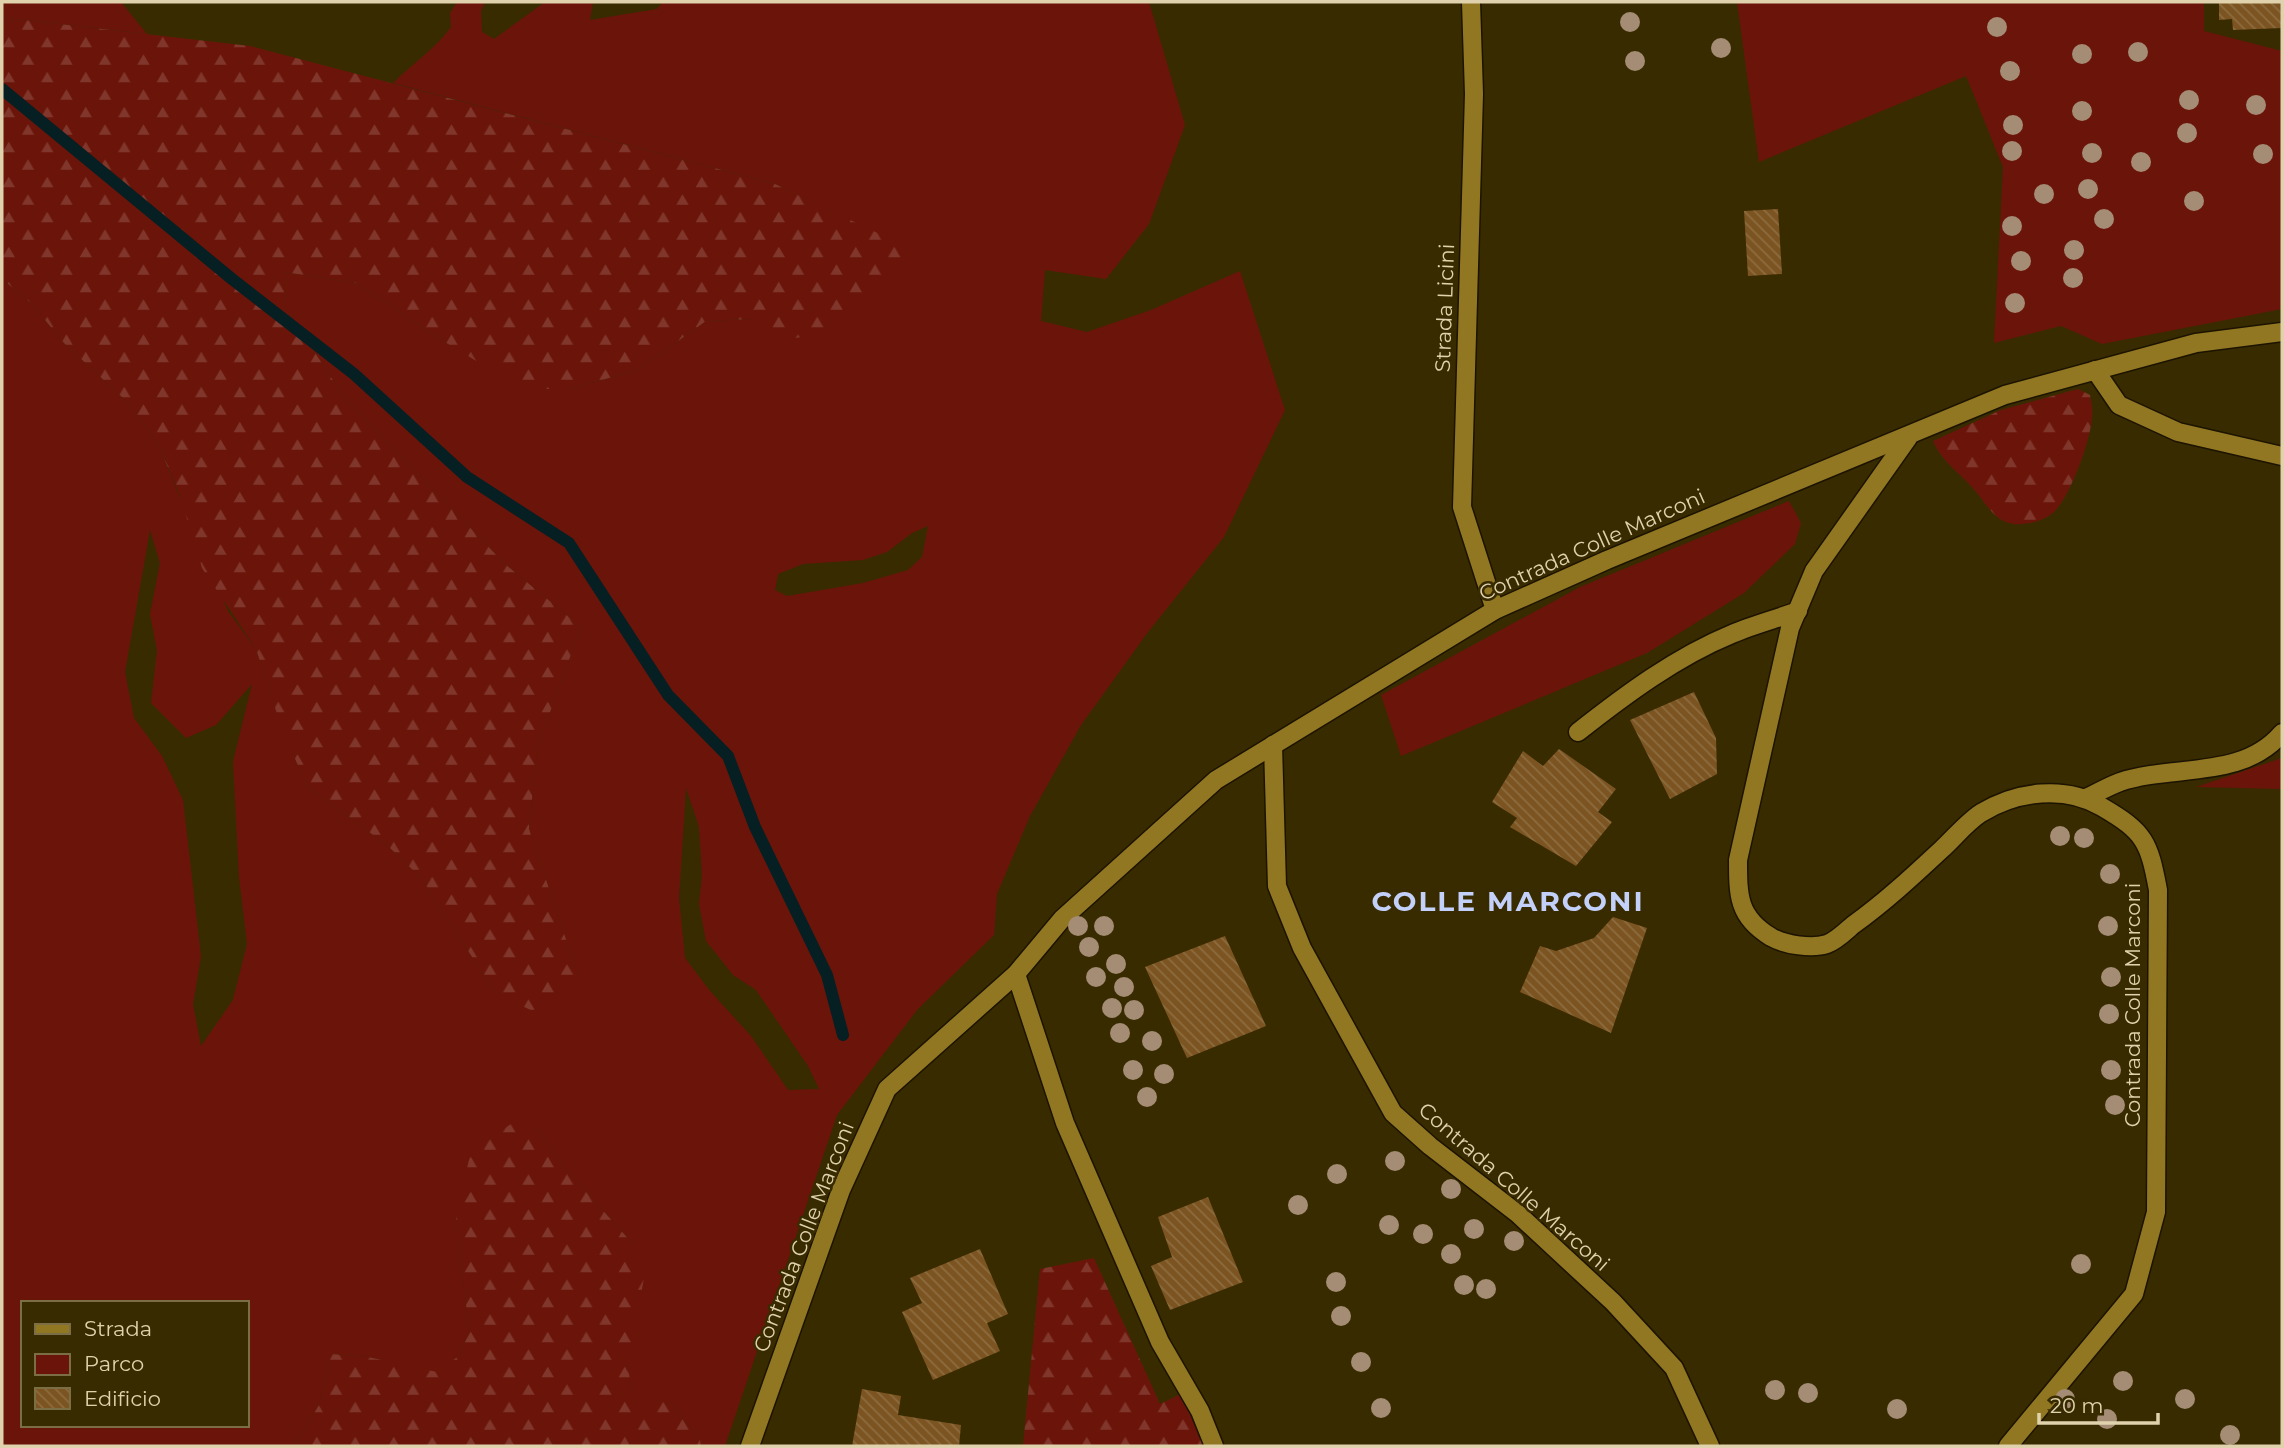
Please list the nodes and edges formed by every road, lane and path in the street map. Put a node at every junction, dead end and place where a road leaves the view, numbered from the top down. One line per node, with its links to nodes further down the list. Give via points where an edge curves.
1 (1471, 2): 6 (street, Strada Licini, via 1474,94 1462,508)
2 (2282, 332): 3 (street, Contrada Colle Marconi, via 2196,342)
3 (2095, 370): 4 (street, Contrada Colle Marconi, via 2005,395); 5 (street, via 2119,405 2178,432)
4 (1908, 438): 6 (street, Contrada Colle Marconi); 7 (street, Contrada Colle Marconi, via 1814,571)
5 (2282, 456)
6 (1495, 610): 10 (street, Contrada Colle Marconi)
7 (1798, 611): 8 (street, via 1730,635 1681,661); 11 (street, Contrada Colle Marconi, via 1790,628 1738,860 1741,901 1751,925 1778,941 1828,944 1886,901 1980,814 2046,792)
8 (1578, 733)
9 (2282, 733): 11 (street, via 2270,748 2231,765 2121,781)
10 (1273, 745): 12 (street, Contrada Colle Marconi, via 1216,780 1062,919); 15 (street, Contrada Colle Marconi, via 1277,886 1302,948 1393,1112 1518,1214 1613,1302 1674,1368)
11 (2086, 798): 16 (street, Contrada Colle Marconi, via 2137,831 2150,849 2158,890 2156,1212 2134,1294)
12 (1016, 974): 13 (street, Contrada Colle Marconi, via 887,1089 841,1190); 14 (street, via 1065,1123 1160,1342 1200,1411)
13 (750, 1446)
14 (1214, 1446)
15 (1710, 1446)
16 (2008, 1446)

